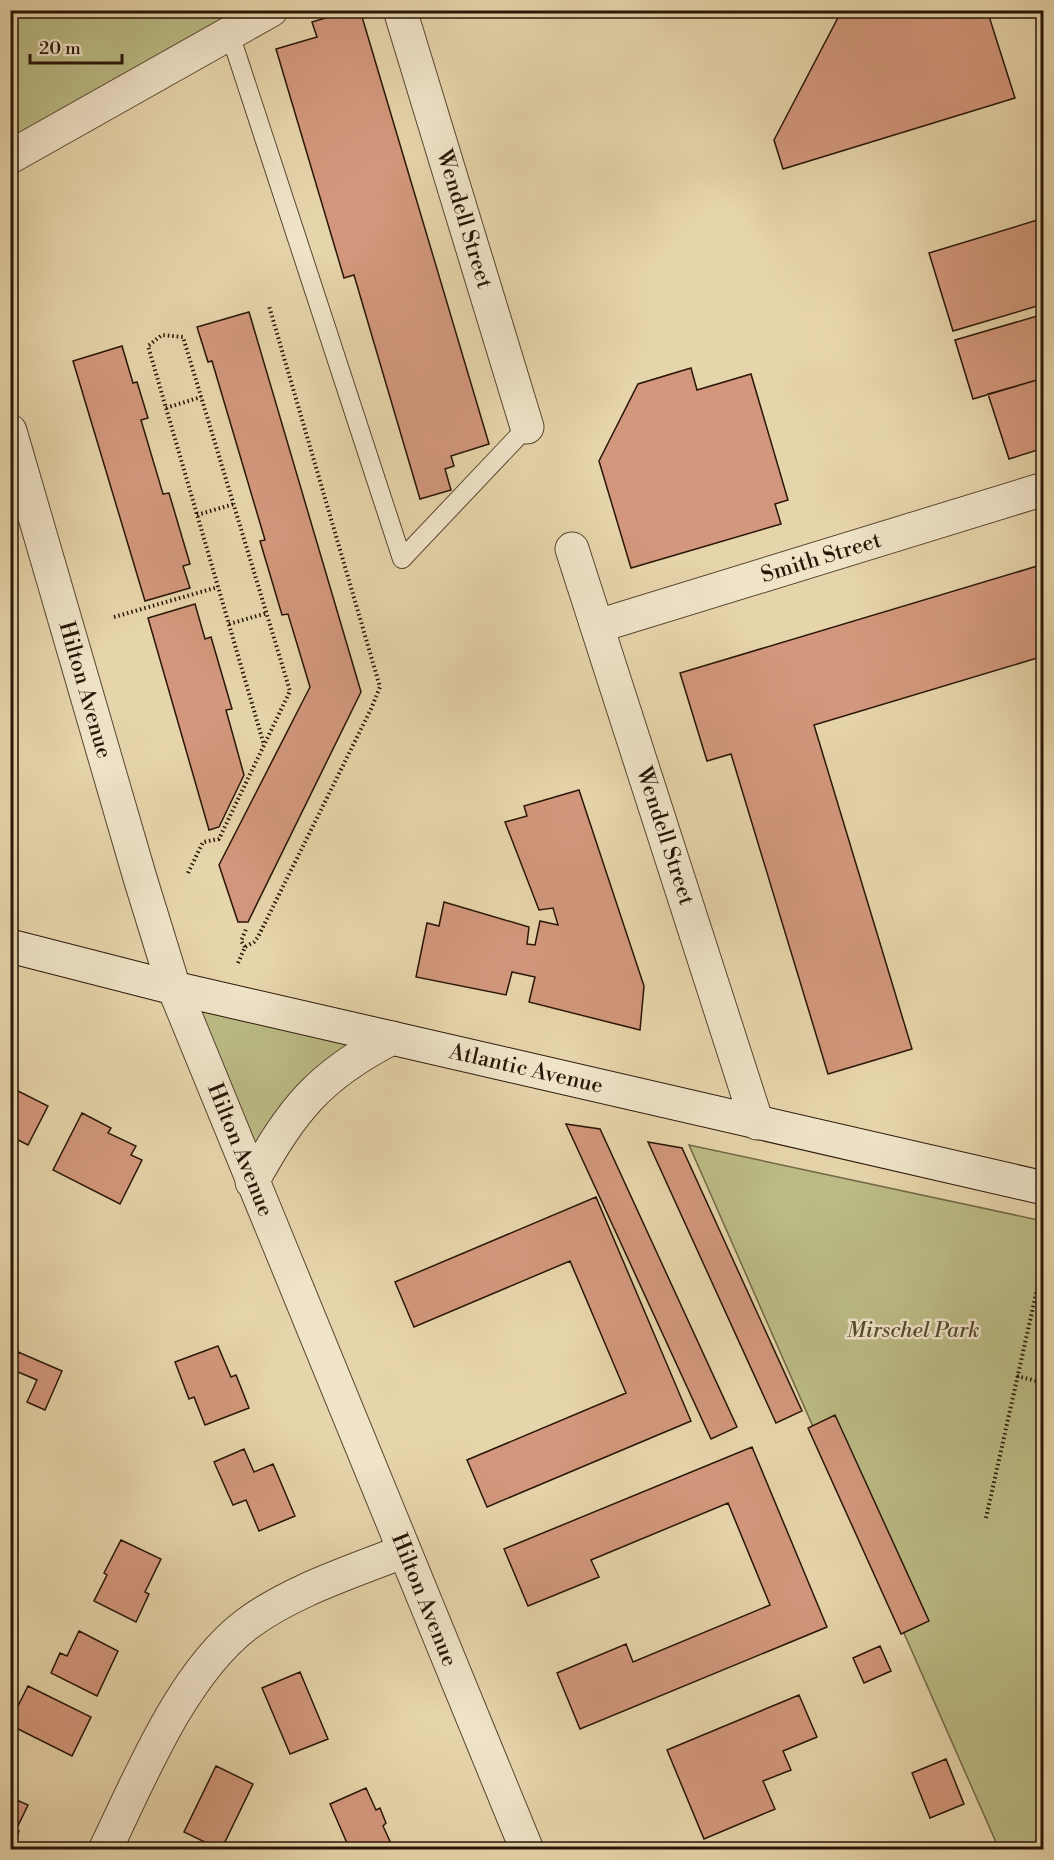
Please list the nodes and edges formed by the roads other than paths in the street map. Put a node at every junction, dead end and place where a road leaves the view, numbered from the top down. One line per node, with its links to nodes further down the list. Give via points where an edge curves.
1 (272, 10): 3 (street)
2 (400, 10): 5 (street, Wendell Street)
3 (230, 34): 4 (street); 5 (lane, via 402,558)
4 (10, 157)
5 (527, 428)
6 (10, 431): 11 (street, Hilton Avenue)
7 (1044, 489): 9 (street, Smith Street)
8 (572, 549): 9 (street, Wendell Street)
9 (598, 626): 13 (street, Wendell Street)
10 (10, 946): 11 (street, Atlantic Avenue)
11 (174, 988): 12 (street, Atlantic Avenue); 14 (street, Hilton Avenue)
12 (392, 1038): 13 (street, Atlantic Avenue); 14 (street, via 335,1072 317,1088 286,1126)
13 (757, 1122): 15 (street, Atlantic Avenue)
14 (252, 1182): 16 (street, Hilton Avenue)
15 (1044, 1188)
16 (404, 1551): 17 (street, via 279,1605 247,1624 220,1649 194,1682 156,1745); 18 (street, Hilton Avenue)
17 (105, 1850)
18 (527, 1850)

